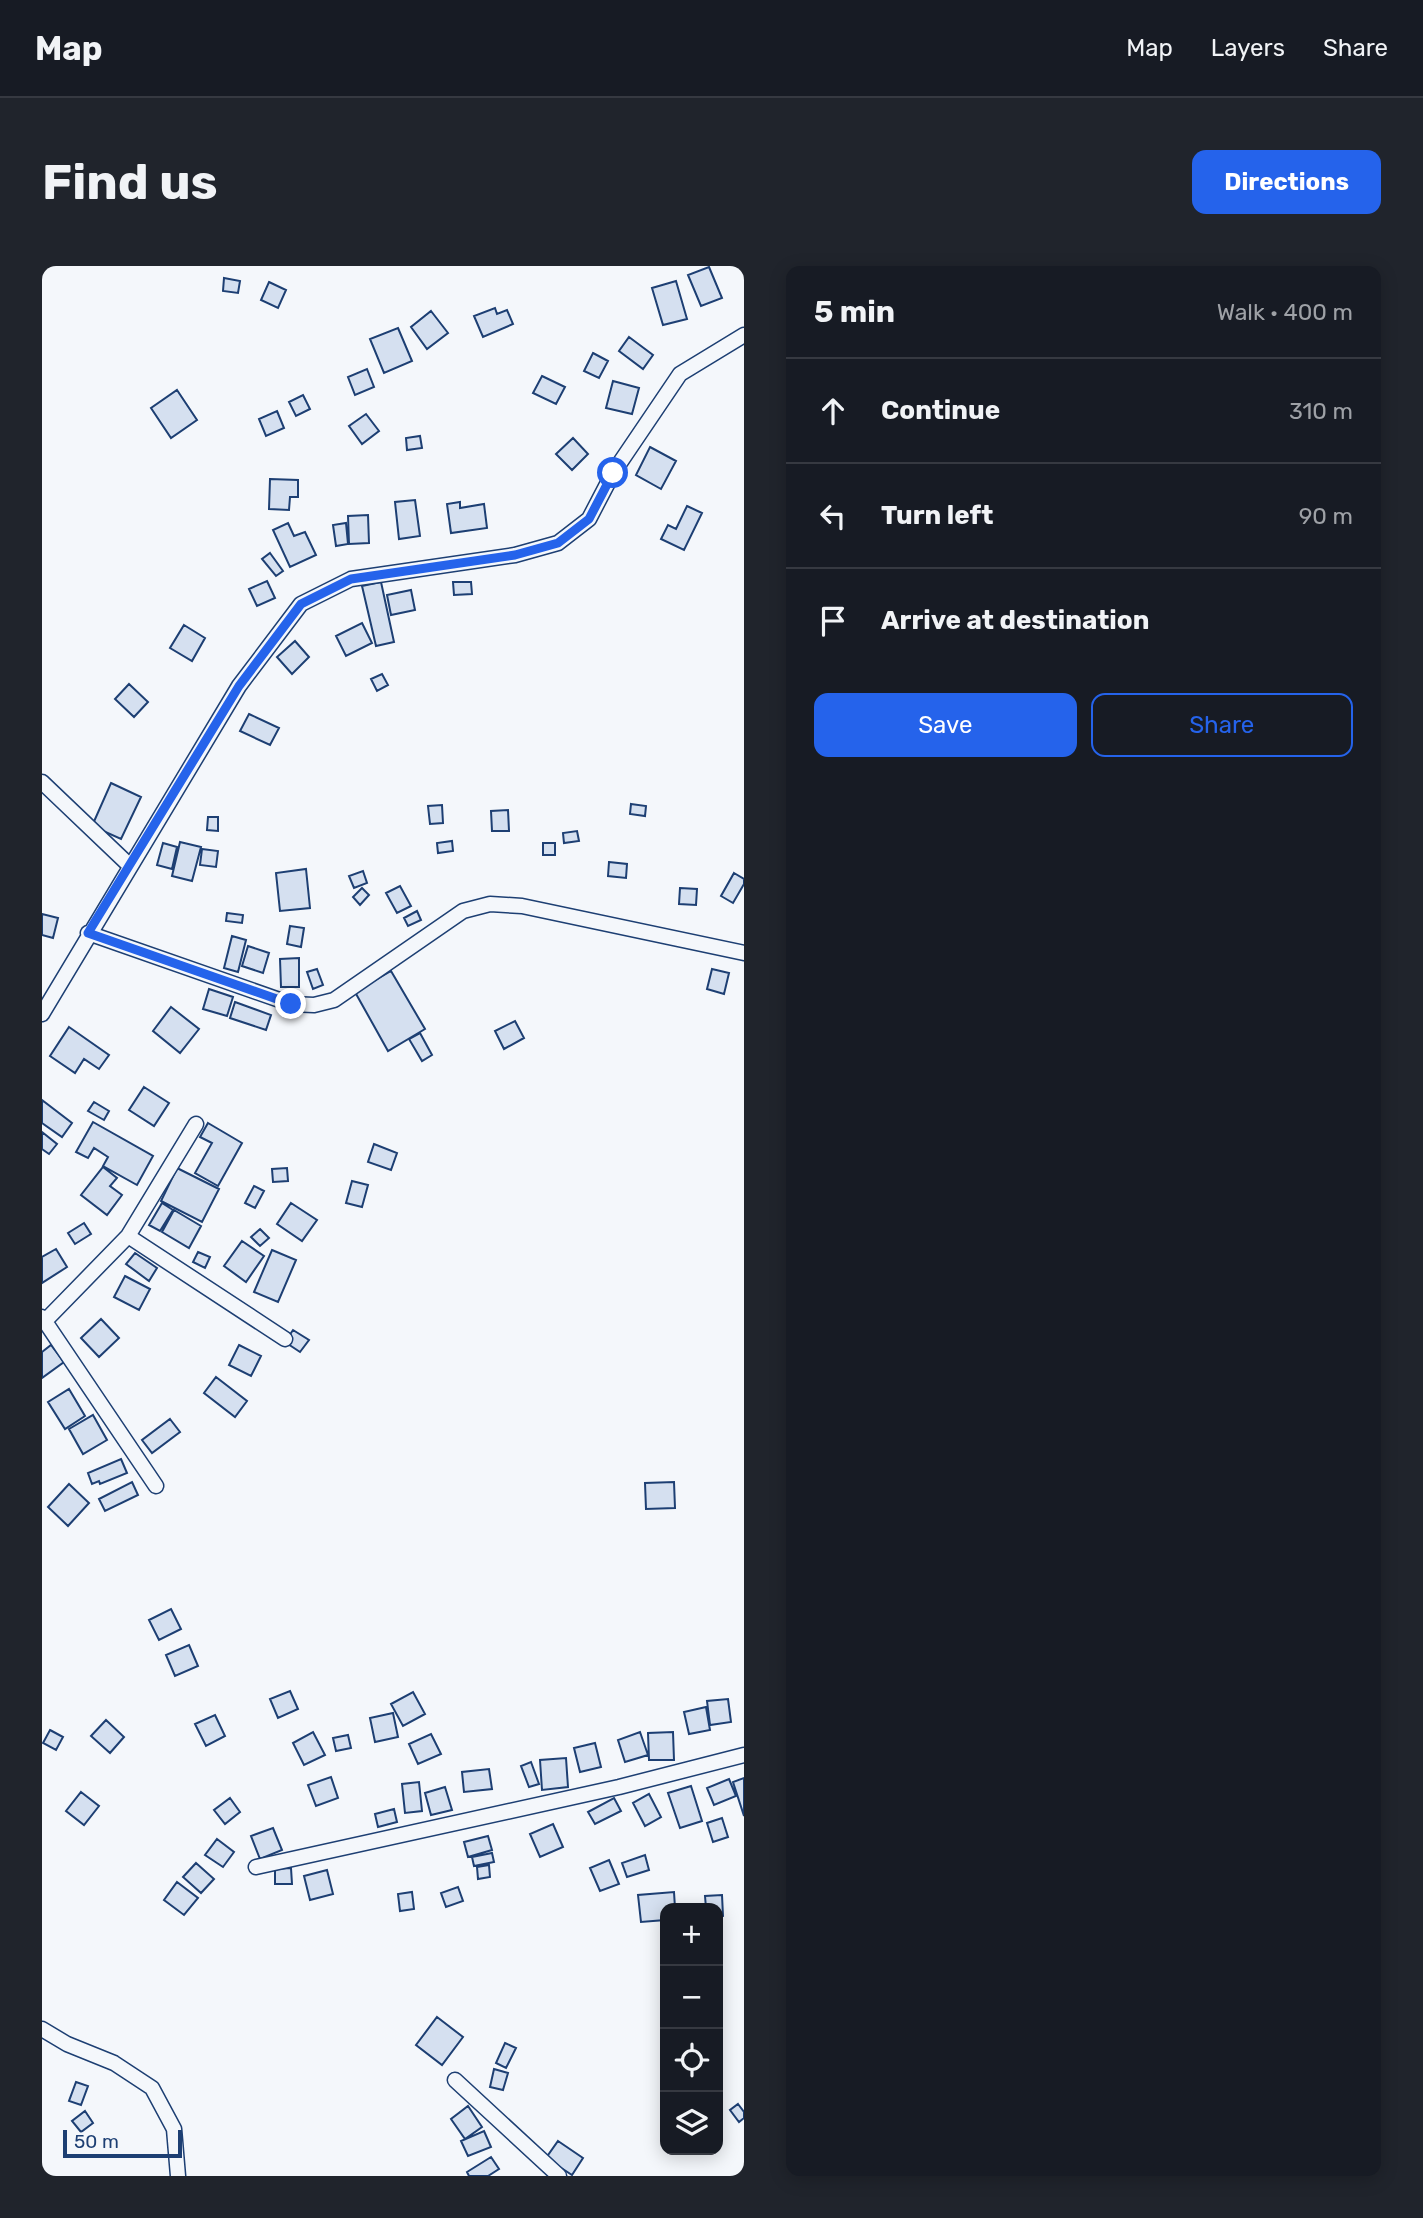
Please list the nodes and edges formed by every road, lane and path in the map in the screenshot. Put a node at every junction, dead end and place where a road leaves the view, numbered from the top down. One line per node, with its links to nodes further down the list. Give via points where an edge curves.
1 (744, 335): 3 (street, via 680,374 613,473 589,519 558,543 515,555 351,579 301,604 239,686)
2 (42, 782): 3 (street)
3 (129, 865): 4 (street)
4 (88, 933): 5 (street, via 291,1004 314,1005 334,1000 463,911 490,904 522,906); 6 (street)
5 (744, 953)
6 (42, 1014)
7 (197, 1124): 8 (street)
8 (128, 1236): 9 (street); 10 (street)
9 (44, 1319): 11 (street)
10 (285, 1339)
11 (156, 1486)
12 (744, 1755): 13 (street)
13 (256, 1867)
14 (42, 2029): 16 (street, via 114,2063 152,2088 174,2129)
15 (455, 2080): 17 (street)
16 (178, 2176)
17 (559, 2176)

